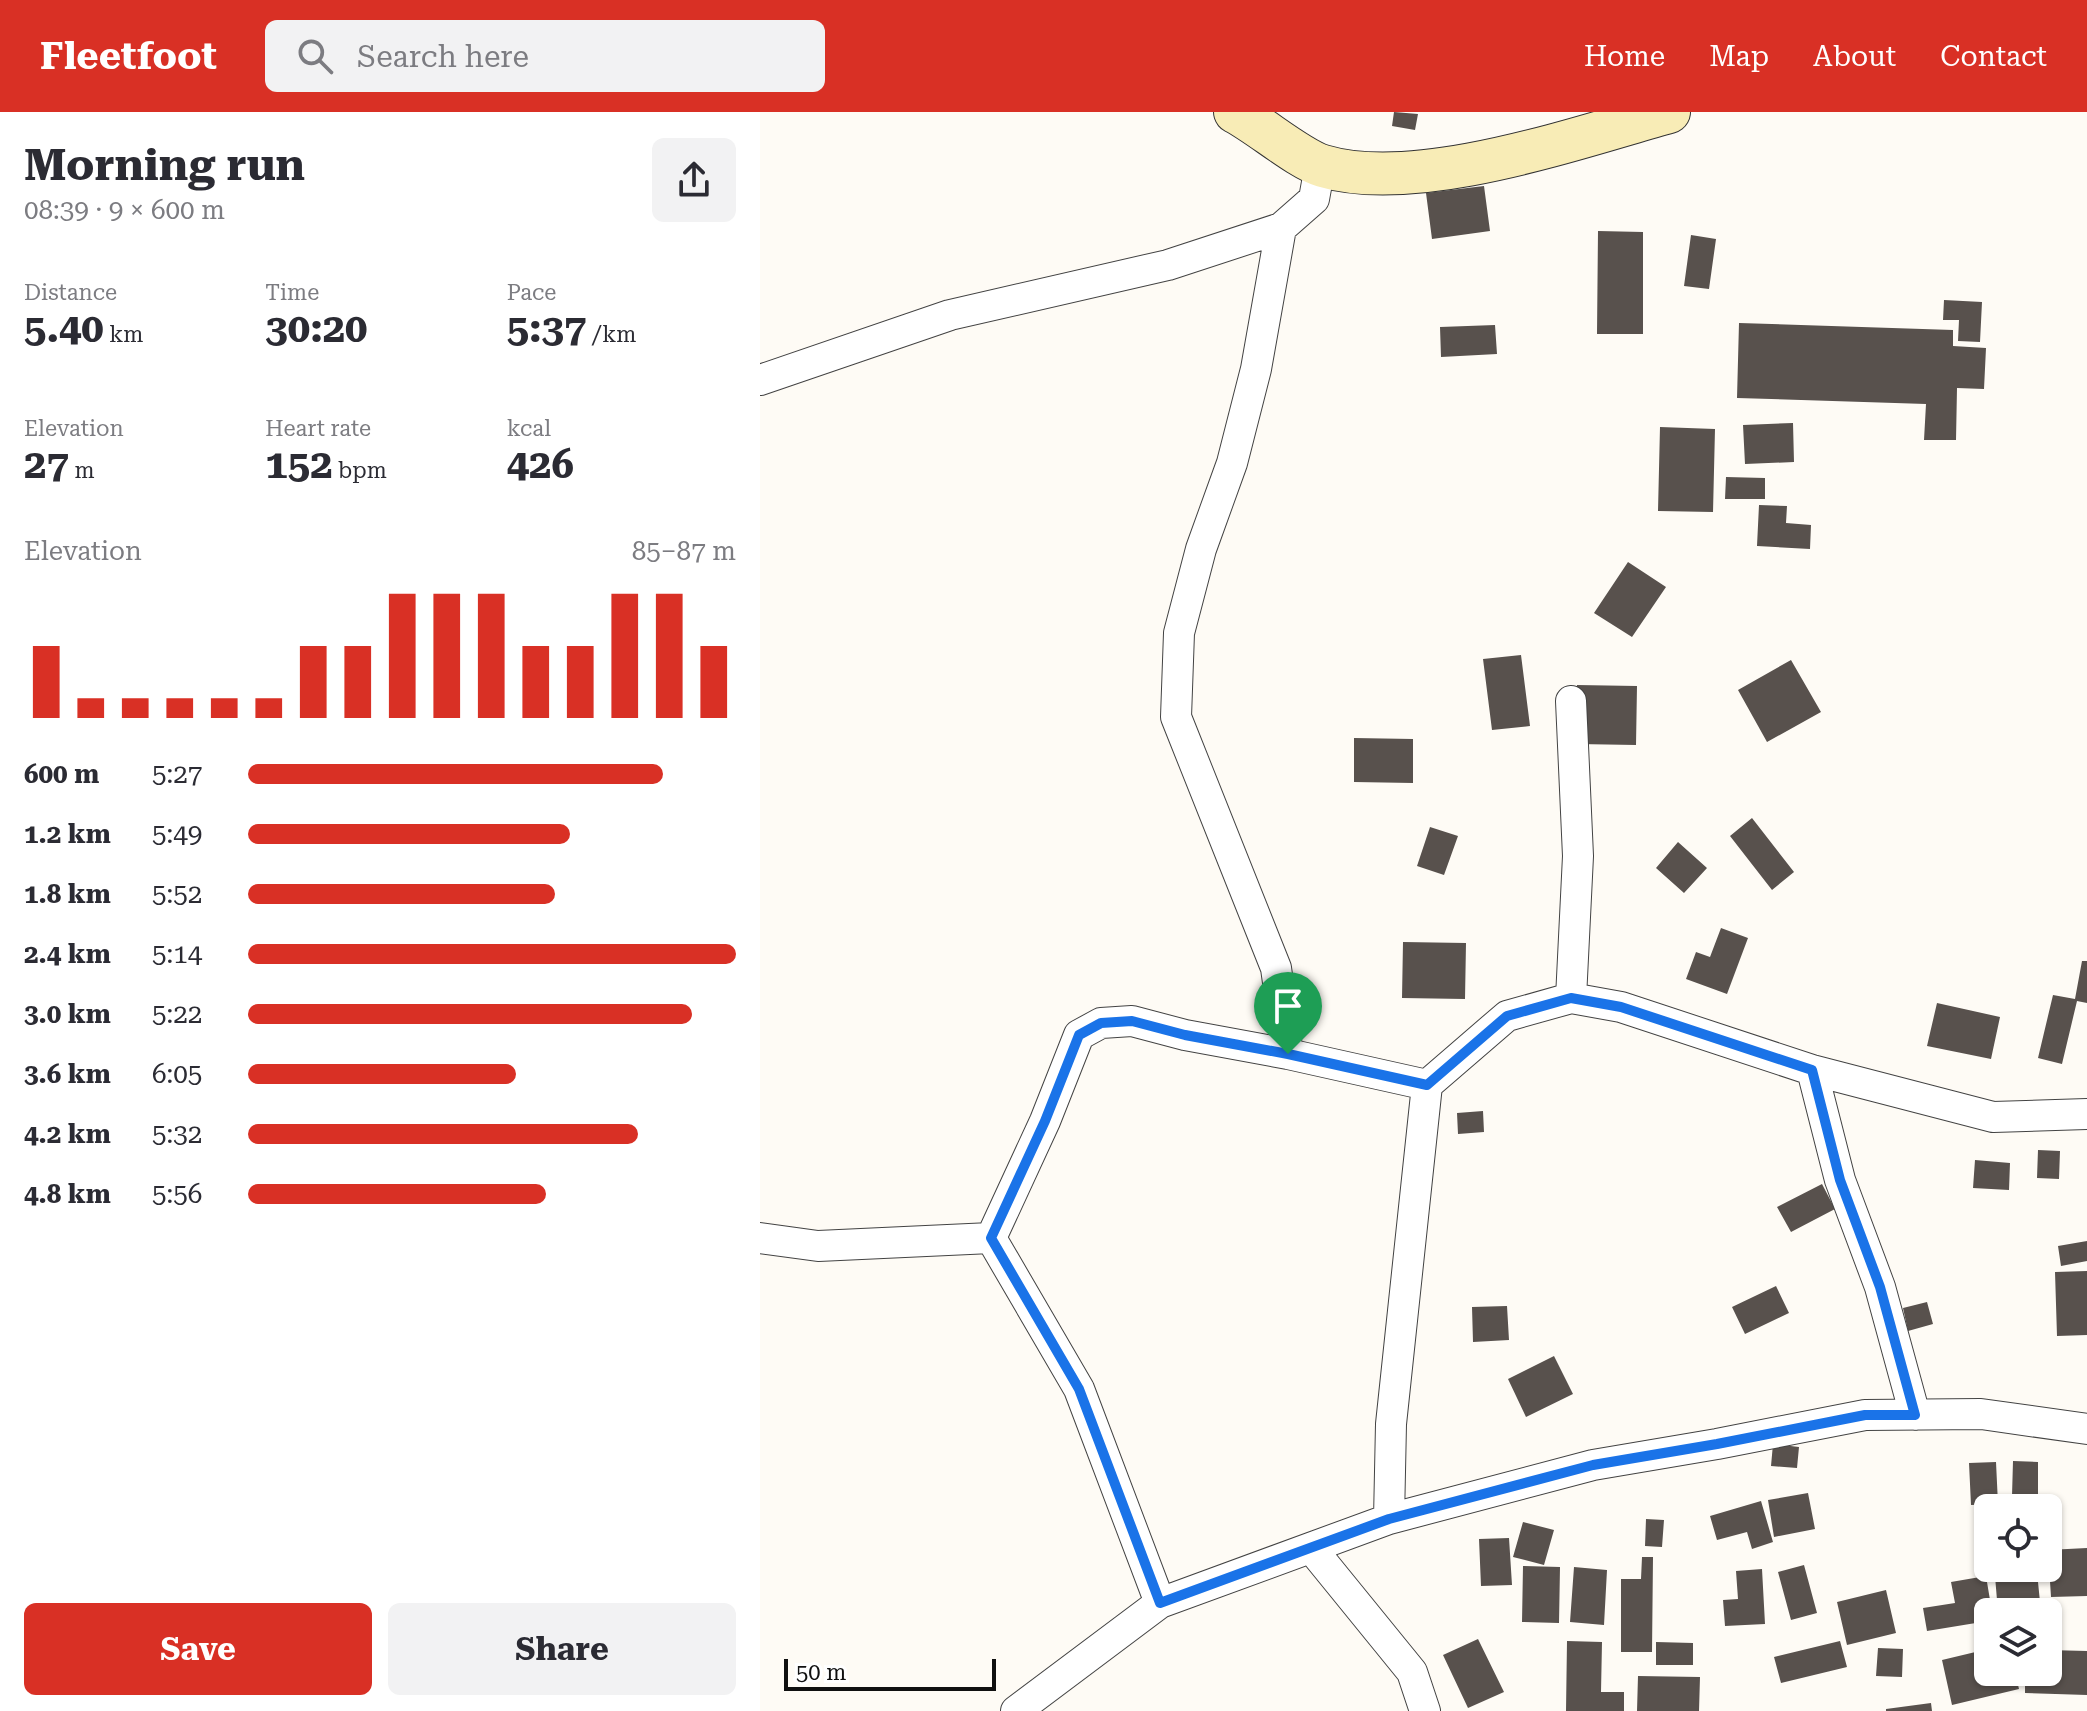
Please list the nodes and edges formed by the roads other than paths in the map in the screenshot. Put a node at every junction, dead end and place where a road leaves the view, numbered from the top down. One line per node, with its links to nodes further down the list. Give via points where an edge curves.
1 (1235, 112): 3 (street)
2 (1669, 112): 3 (street, via 1499,159 1367,175)
3 (1320, 166): 4 (street, via 1314,199)
4 (1281, 228): 5 (street, via 1168,265 950,315); 8 (street, via 1253,382 1179,633 1176,717 1276,968)
5 (760, 380)
6 (1571, 701): 7 (street, via 1578,856)
7 (1571, 998): 9 (street, via 1621,1007); 10 (street, via 1507,1016)
8 (1288, 1054): 10 (street); 13 (street, via 1132,1021 1101,1023 1079,1035)
9 (1812, 1070): 11 (street, via 1993,1117); 14 (street, via 1840,1180 1880,1287)
10 (1427, 1085): 16 (street, via 1391,1424)
11 (2087, 1114)
12 (760, 1238): 13 (street, via 818,1246)
13 (991, 1238): 18 (street, via 1079,1389)
14 (1915, 1415): 15 (street, via 1981,1414); 16 (street, via 1865,1415 1593,1465)
15 (2087, 1429)
16 (1389, 1519): 17 (street)
17 (1312, 1549): 18 (street); 20 (street, via 1412,1672)
18 (1160, 1603): 19 (street)
19 (1016, 1711)
20 (1425, 1711)

